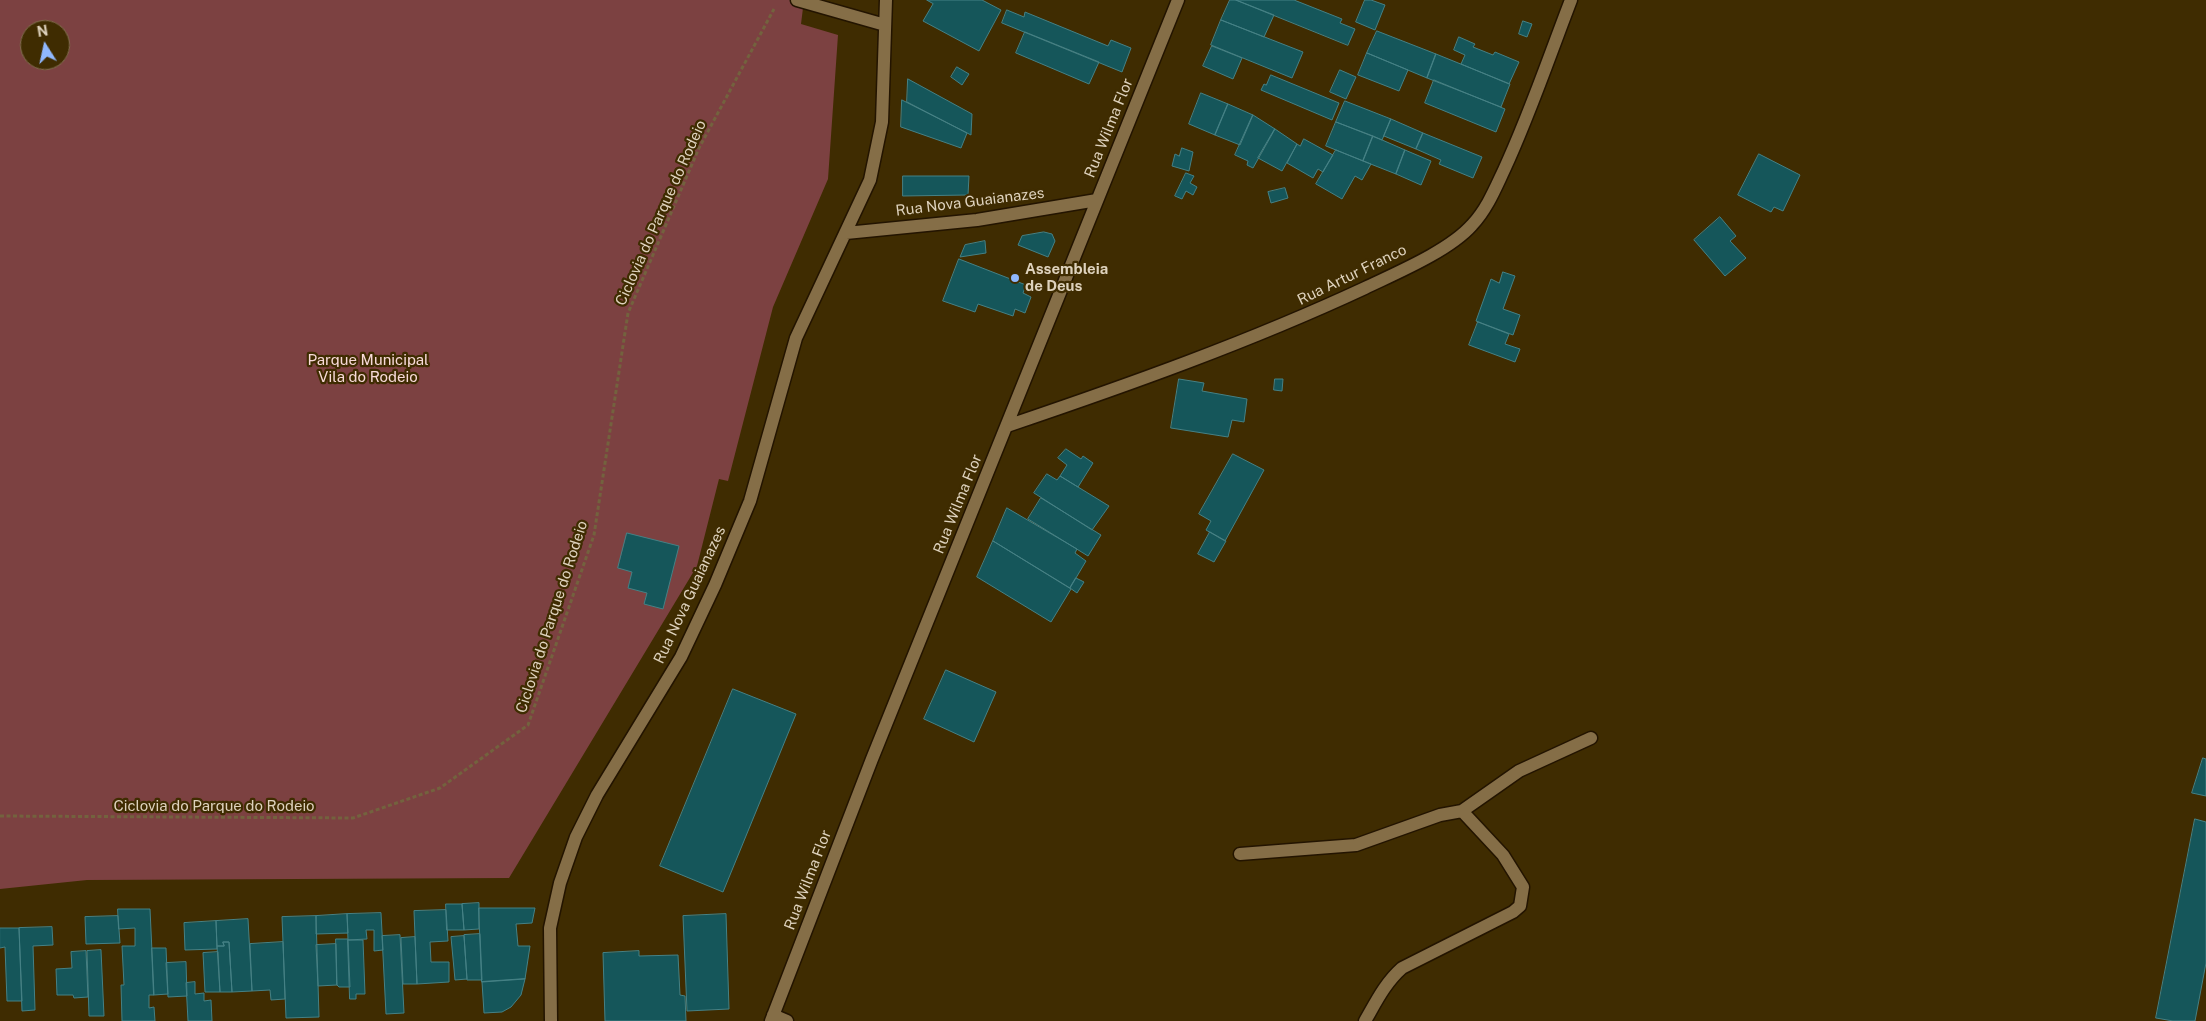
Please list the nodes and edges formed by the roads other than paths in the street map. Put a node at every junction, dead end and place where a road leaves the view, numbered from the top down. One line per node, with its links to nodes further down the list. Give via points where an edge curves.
1 (798, 0): 5 (street)
2 (886, 0): 5 (street, Rua Nova Guaianazes)
3 (1178, 0): 6 (street, Rua Wilma Flor)
4 (1571, 0): 8 (street, Rua Artur Franco, via 1522,130 1486,209 1472,226 1450,243 1394,274 1298,319 1127,386)
5 (885, 25): 7 (street, Rua Nova Guaianazes, via 882,122 878,148 870,180)
6 (1097, 200): 7 (street, Rua Nova Guaianazes, via 977,220); 8 (street, Rua Wilma Flor)
7 (846, 233): 13 (street, Rua Nova Guaianazes, via 796,338 750,501 715,585 681,658 597,795 576,837 560,883 550,928)
8 (1007, 426): 12 (street, Rua Wilma Flor, via 868,768)
9 (1591, 738): 10 (street, via 1519,771)
10 (1462, 811): 11 (street, via 1440,815 1356,845); 15 (street, via 1504,855 1523,887 1520,906 1402,968 1384,988)
11 (1240, 854)
12 (772, 1018): 14 (street)
13 (551, 1021)
14 (787, 1021)
15 (1365, 1021)

